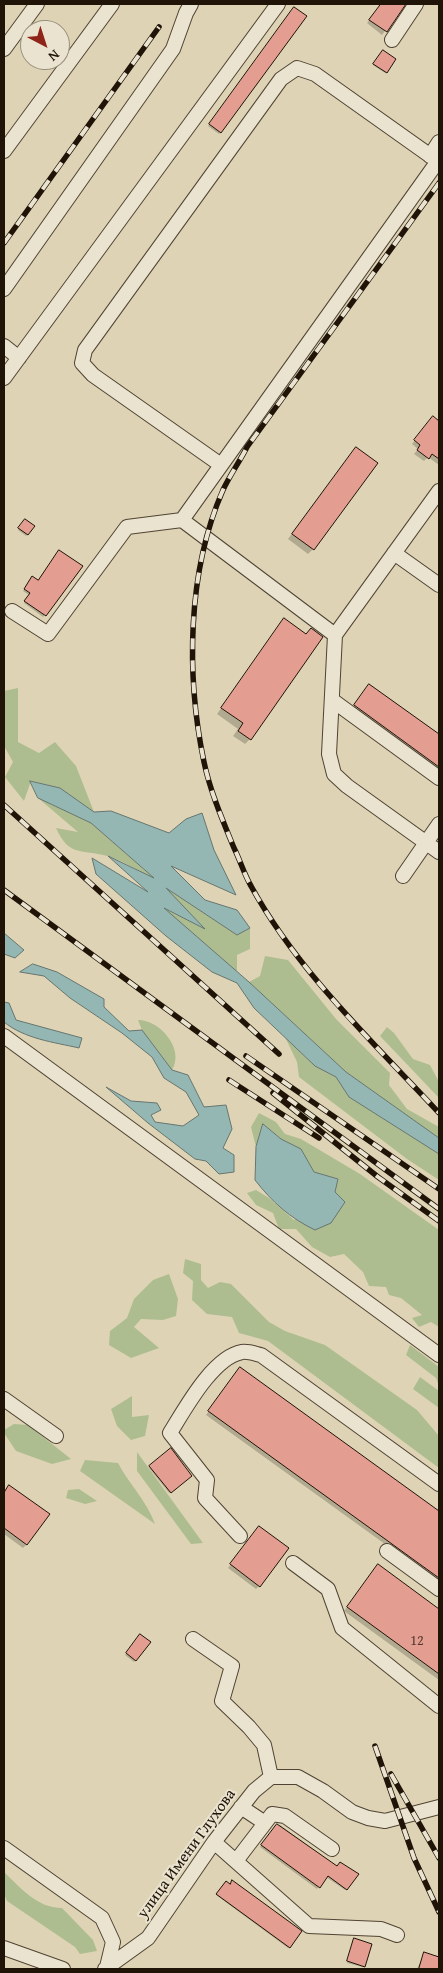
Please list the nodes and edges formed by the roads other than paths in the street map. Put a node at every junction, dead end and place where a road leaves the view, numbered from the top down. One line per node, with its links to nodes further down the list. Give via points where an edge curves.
1 (38, 4): 7 (street)
2 (112, 4): 9 (street)
3 (191, 4): 11 (street, via 173,49)
4 (278, 4): 13 (street)
5 (416, 4): 6 (street)
6 (392, 40)
7 (4, 49)
8 (439, 142): 10 (street)
9 (4, 151)
10 (436, 160): 15 (street); 15 (street, via 315,74 297,68 281,79 85,350 82,363 93,375)
11 (4, 289)
12 (4, 346): 13 (street)
13 (19, 358): 14 (street)
14 (4, 378)
15 (221, 465): 17 (street)
16 (439, 491): 18 (street)
17 (182, 520): 20 (street, via 127,527 48,634); 21 (street)
18 (394, 553): 19 (street); 21 (street)
19 (439, 585)
20 (12, 611)
21 (335, 636): 22 (street)
22 (332, 700): 23 (street); 25 (street, via 329,754 334,774 346,786)
23 (439, 778)
24 (439, 824): 25 (street)
25 (426, 842): 26 (street); 27 (street)
26 (439, 852)
27 (403, 876)
28 (4, 1036): 29 (street)
29 (439, 1355)
30 (4, 1399): 31 (street)
31 (56, 1436)
32 (439, 1484): 33 (street, via 261,1355 243,1352 224,1360 194,1395 170,1433 207,1480 205,1498)
33 (240, 1536)
34 (387, 1551): 36 (street)
35 (293, 1563): 38 (street, via 328,1589 342,1628)
36 (439, 1589)
37 (193, 1639): 39 (street, via 232,1666 222,1701 264,1745)
38 (439, 1706)
39 (271, 1777): 40 (street, улица Имени Глухова); 41 (street, via 298,1777 352,1812 368,1818 385,1821)
40 (241, 1807): 42 (street); 43 (street, улица Имени Глухова)
41 (439, 1807)
42 (265, 1823): 45 (street, via 272,1814 285,1816); 46 (street)
43 (214, 1842): 46 (street); 49 (street, улица Имени Глухова, via 148,1938)
44 (4, 1848): 49 (street, via 102,1918 113,1942)
45 (332, 1849)
46 (236, 1861): 47 (street, via 309,1926 381,1929)
47 (397, 1935)
48 (4, 1948): 50 (street)
49 (106, 1968)
50 (64, 1969)

